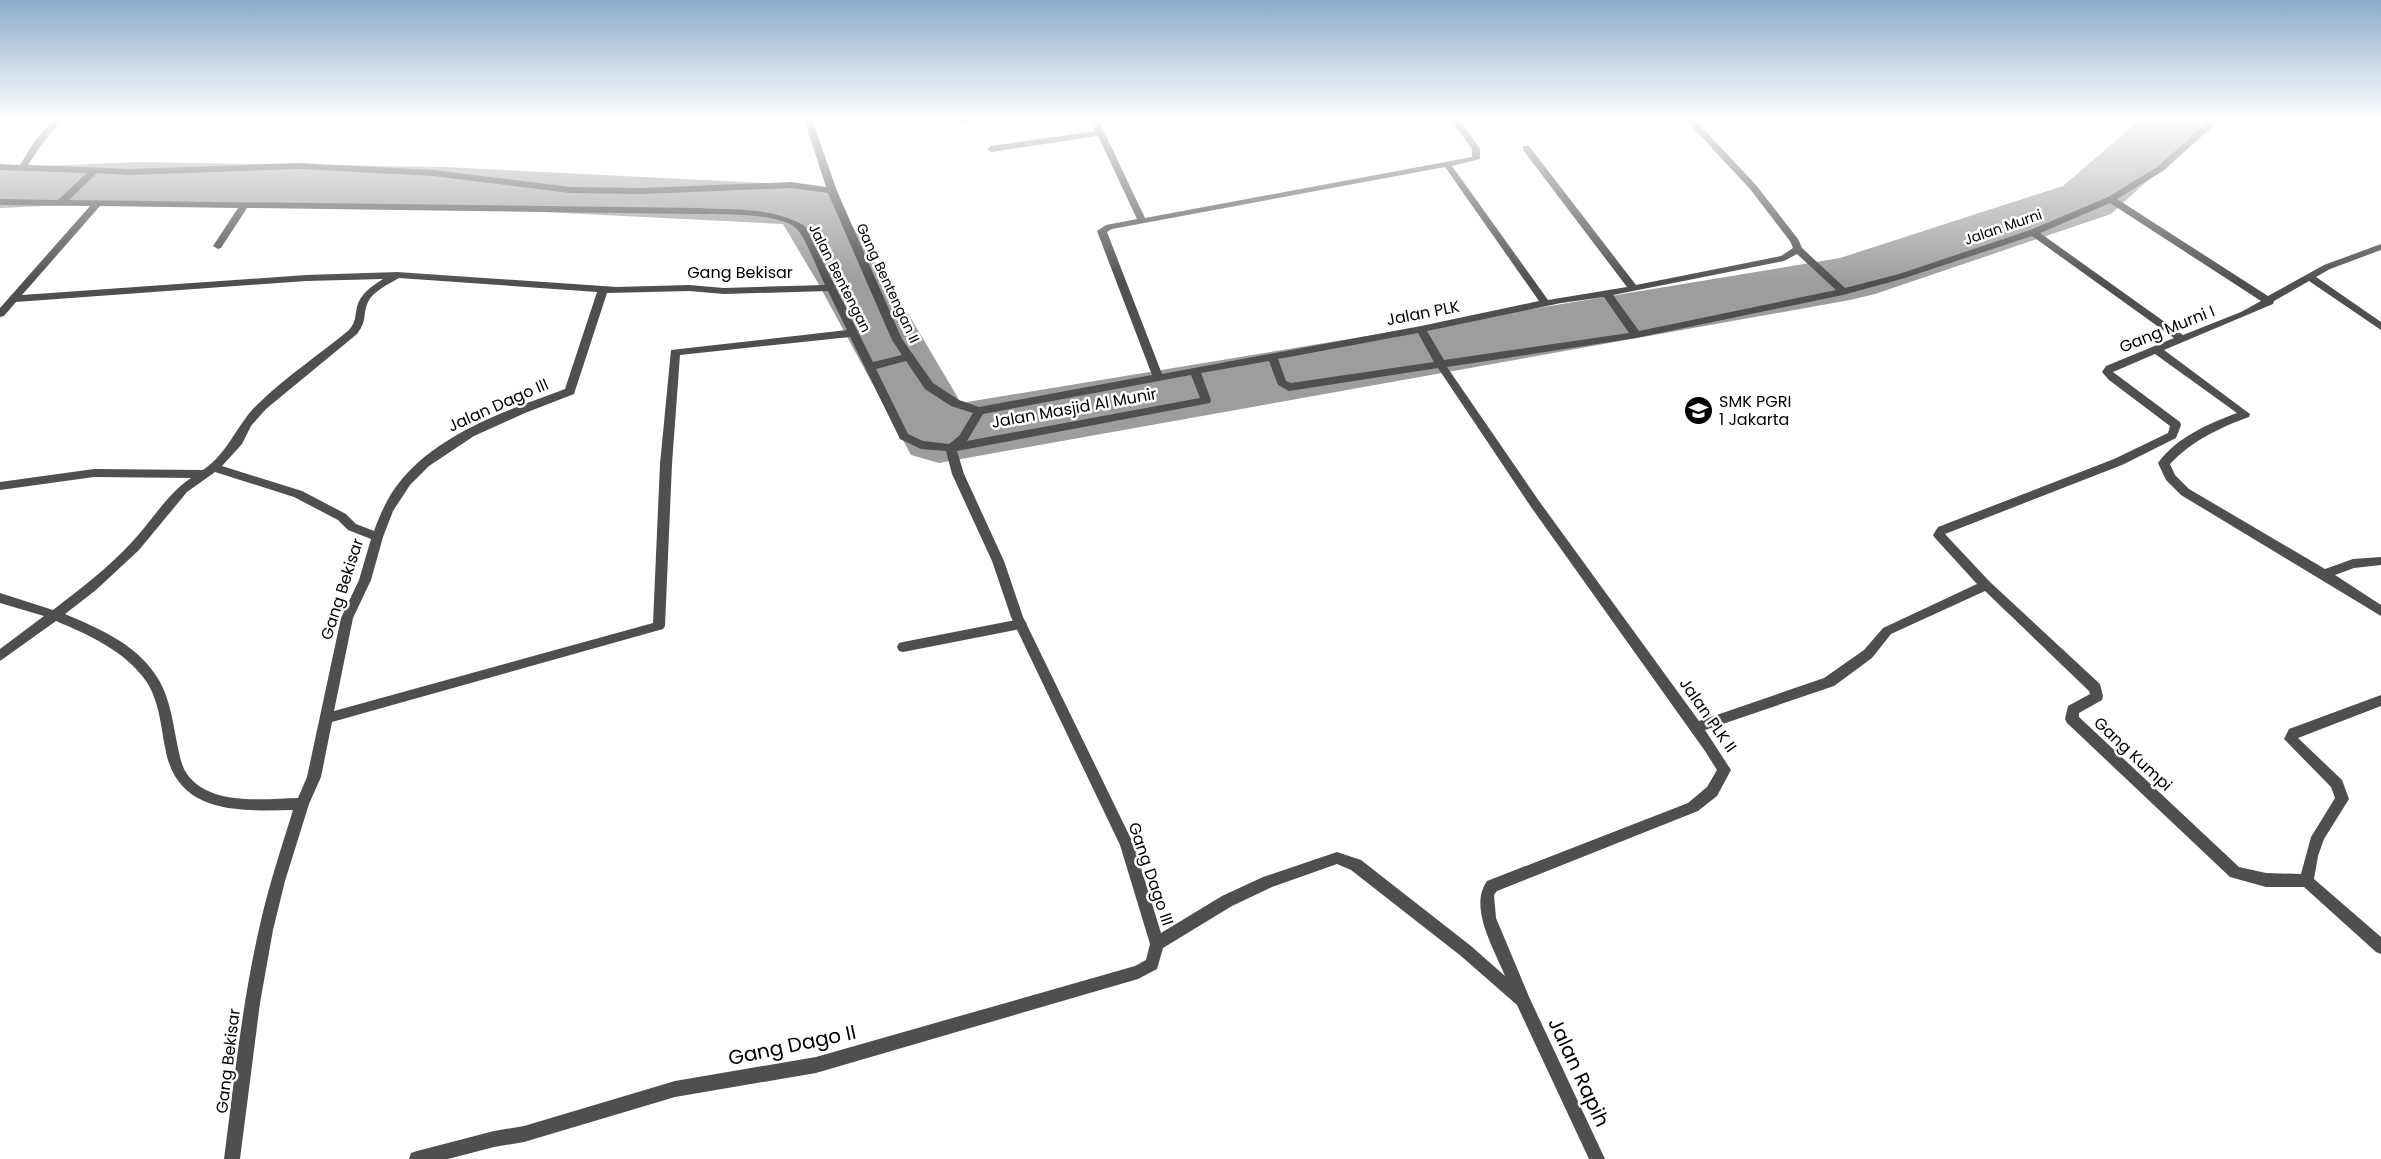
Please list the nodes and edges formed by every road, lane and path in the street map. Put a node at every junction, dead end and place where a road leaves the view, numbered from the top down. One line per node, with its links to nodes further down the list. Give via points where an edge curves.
1 (93, 173): 13 (street)
2 (434, 173): 10 (street, via 570,190 791,185)
3 (826, 173): 10 (street, Gang Bentengan II)
4 (1119, 173): 16 (street)
5 (1408, 173): 16 (street)
6 (1453, 173): 30 (street)
7 (1545, 173): 25 (street)
8 (1740, 173): 20 (street)
9 (2153, 173): 11 (street, Jalan Murni)
10 (832, 191): 38 (street, Gang Bentengan II)
11 (2111, 199): 17 (street, Jalan Murni); 29 (street)
12 (0, 202): 13 (street, Jalan Bentengan)
13 (62, 202): 14 (street, Jalan Bentengan)
14 (97, 204): 15 (street, Jalan Bentengan); 28 (street)
15 (244, 206): 18 (street); 23 (street, Jalan Bentengan, via 767,214 802,228)
16 (1142, 220): 43 (street, via 1102,231)
17 (2033, 232): 26 (street, Jalan Murni); 36 (street)
18 (218, 246)
19 (2381, 247): 22 (street, Gang Murni I)
20 (1802, 253): 25 (street, Jalan PLK); 26 (street)
21 (397, 276): 24 (street, Gang Bekisar); 28 (street, Gang Bekisar, via 306,278); 46 (street, via 364,300 363,316 352,332 255,413 238,441)
22 (2309, 277): 29 (street, Gang Murni I); 32 (street)
23 (832, 288): 24 (street, Gang Bekisar); 34 (street, Jalan Bentengan)
24 (603, 289): 49 (street, Jalan Dago III, via 570,391 443,449 392,501)
25 (1634, 289): 27 (street, Jalan PLK)
26 (1843, 292): 33 (street)
27 (1608, 296): 30 (street, Jalan PLK); 33 (street)
28 (13, 299): 31 (street)
29 (2270, 302): 36 (street, Gang Murni I)
30 (1545, 303): 35 (street, Jalan PLK)
31 (0, 314)
32 (2381, 327)
33 (1634, 332): 40 (street)
34 (853, 333): 41 (street, Jalan Bentengan); 60 (street, via 675,352 659,626)
35 (1424, 334): 39 (street, Jalan PLK); 40 (street)
36 (2182, 339): 37 (street, Gang Murni I)
37 (2156, 349): 51 (street, via 2245,414 2197,434 2176,450 2164,463 2170,477 2185,492); 52 (street, Gang Murni I, via 2108,372 2177,428 2172,435 2118,462 1942,530 1939,536)
38 (905, 357): 41 (street); 44 (street, via 929,386)
39 (1273, 358): 40 (street, via 1286,385); 42 (street, Jalan PLK)
40 (1440, 362): 61 (street, Jalan PLK II, via 1535,504)
41 (871, 367): 45 (street, Jalan Bentengan, via 904,436 921,445)
42 (1194, 372): 43 (street, Jalan PLK); 45 (street, Jalan Masjid Al Munir, via 1204,398)
43 (1158, 377): 44 (street, Jalan PLK)
44 (978, 413): 45 (street)
45 (957, 443): 56 (street, Gang Dago III, via 958,474 998,561)
46 (214, 468): 47 (street); 49 (street, Gang Bekisar, via 298,494 342,517 351,527)
47 (203, 474): 48 (street, via 94,473); 55 (street, via 183,489 116,566)
48 (0, 486)
49 (377, 537): 60 (street, Gang Bekisar, via 365,579 347,618)
50 (2381, 561): 51 (street)
51 (2324, 574): 54 (street)
52 (1986, 585): 61 (street, via 1887,631 1868,654 1829,682); 63 (street, Gang Kumpi, via 2095,688 2097,696 2073,710 2072,719 2235,872 2266,880)
53 (0, 598): 55 (street)
54 (2381, 611)
55 (55, 614): 58 (street); 62 (street, via 89,629 131,657 150,676 161,698 175,765 198,792 230,805)
56 (1021, 624): 57 (street); 64 (street, Gang Dago III, via 1127,845)
57 (903, 647)
58 (0, 656)
59 (2381, 700): 63 (street, via 2294,733 2291,739 2337,784 2342,799 2317,835 2310,853)
60 (328, 718): 62 (street, Gang Bekisar, via 313,783)
61 (1696, 728): 66 (street, Jalan PLK II, via 1724,770 1710,796 1675,816 1492,886 1487,893 1489,918)
62 (302, 804): 67 (street, Gang Bekisar, via 264,940)
63 (2307, 881): 65 (street)
64 (1157, 944): 66 (street, Gang Dago III, via 1227,901 1336,858 1356,865); 68 (street, Gang Dago II, via 1152,964 1138,972 893,1044 816,1065 675,1089 524,1134)
65 (2381, 947)
66 (1524, 1002): 69 (street, Jalan Rapih)
67 (232, 1159)
68 (417, 1159)
69 (1597, 1159)

